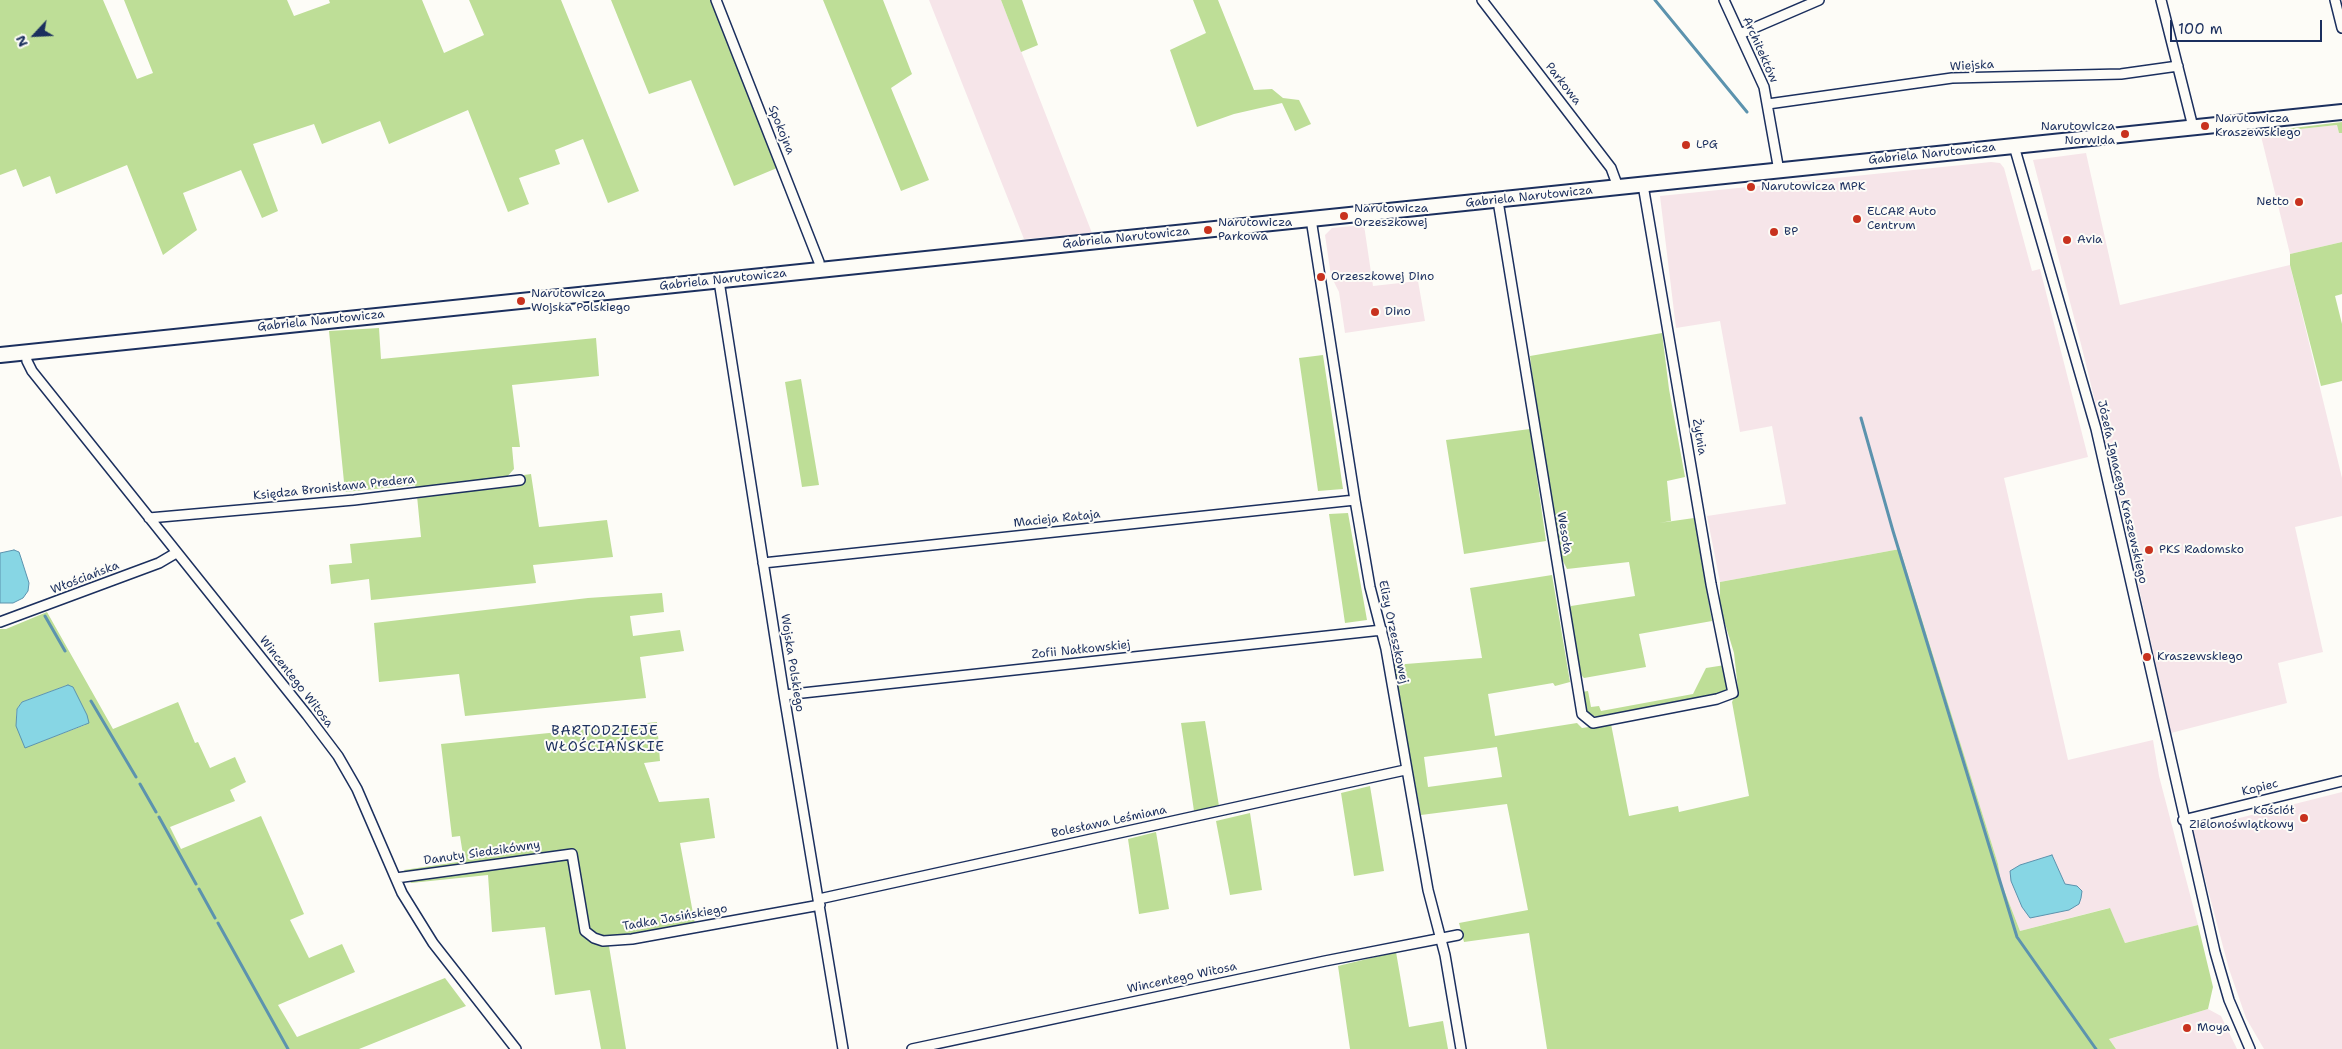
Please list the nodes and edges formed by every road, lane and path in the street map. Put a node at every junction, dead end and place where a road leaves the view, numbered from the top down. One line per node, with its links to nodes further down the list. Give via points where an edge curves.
1 (716, 0): 19 (street, Spokojna)
2 (1482, 0): 16 (street, Parkowa, via 1611,168)
3 (1724, 0): 8 (street, Architektów)
4 (1819, 0): 8 (street)
5 (2160, 0): 9 (street)
6 (2335, 0): 7 (street)
7 (2342, 28)
8 (1740, 34): 10 (street, Architektów, via 1764,87)
9 (2178, 66): 10 (street, Wiejska, via 2121,74 1952,78); 12 (street)
10 (1768, 104): 14 (street, Architektów)
11 (2342, 112): 12 (main road, Gabriela Narutowicza)
12 (2193, 127): 13 (main road, Gabriela Narutowicza)
13 (2014, 146): 14 (main road, Gabriela Narutowicza); 34 (street, Józefa Ignacego Kraszewskiego, via 2096,429)
14 (1779, 170): 15 (main road, Gabriela Narutowicza)
15 (1643, 185): 16 (main road, Gabriela Narutowicza); 30 (street, Żytnia, via 1711,584)
16 (1618, 187): 17 (main road, Gabriela Narutowicza)
17 (1498, 201): 18 (main road, Gabriela Narutowicza); 30 (street, Wesoła, via 1582,714 1592,723 1717,699)
18 (1311, 219): 19 (main road, Gabriela Narutowicza); 24 (street, Elizy Orzeszkowej)
19 (820, 270): 20 (main road, Gabriela Narutowicza)
20 (719, 281): 21 (main road, Gabriela Narutowicza); 27 (street, Wojska Polskiego)
21 (26, 352): 22 (main road, Gabriela Narutowicza); 25 (street, Wincentego Witosa, via 32,371)
22 (0, 355)
23 (520, 480): 25 (street, Księdza Bronisława Predera, via 354,500)
24 (1355, 500): 27 (street, Macieja Rataja); 29 (street, Elizy Orzeszkowej, via 1370,587)
25 (149, 518): 26 (street, Wincentego Witosa)
26 (176, 553): 28 (street, Włościańska, via 158,563); 36 (street, Wincentego Witosa, via 338,756 357,789)
27 (763, 563): 31 (street, Wojska Polskiego)
28 (0, 622)
29 (1382, 630): 31 (street, Zofii Nałkowskiej); 32 (street, Elizy Orzeszkowej)
30 (1733, 693)
31 (784, 695): 37 (street, Wojska Polskiego)
32 (1406, 770): 37 (street, Bolesława Leśmiana); 39 (street, Elizy Orzeszkowej)
33 (2342, 781): 34 (street, Kopiec)
34 (2183, 820): 44 (street, Józefa Ignacego Kraszewskiego, via 2221,975)
35 (572, 854): 36 (street, Danuty Siedzikówny); 37 (street, Tadka Jasińskiego, via 585,930 603,941 632,940)
36 (396, 878): 40 (street, Wincentego Witosa, via 433,943)
37 (819, 902): 41 (street, Wojska Polskiego)
38 (1458, 934): 39 (street, Wincentego Witosa)
39 (1440, 937): 42 (street, Wincentego Witosa); 43 (street, Elizy Orzeszkowej)
40 (516, 1049)
41 (843, 1049)
42 (912, 1049)
43 (1461, 1049)
44 (2250, 1049)

